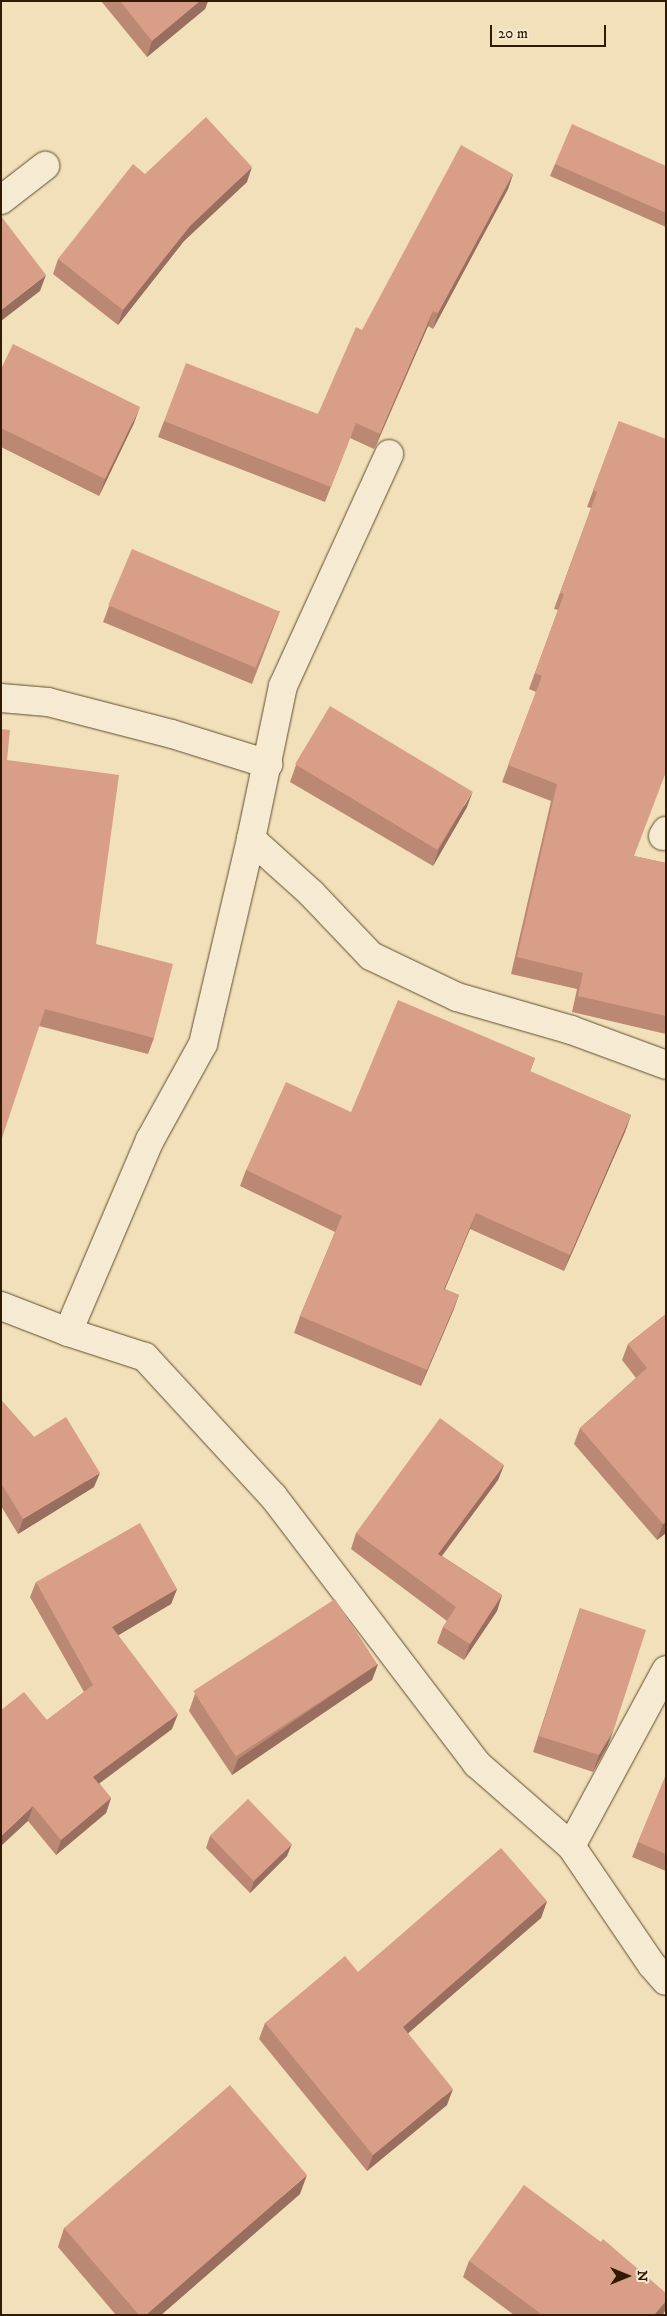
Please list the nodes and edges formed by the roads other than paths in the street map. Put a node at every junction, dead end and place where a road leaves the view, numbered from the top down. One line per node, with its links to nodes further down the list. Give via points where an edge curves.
1 (45, 166): 2 (street)
2 (1, 200)
3 (389, 454): 5 (street, via 284,686)
4 (1, 698): 5 (street, via 57,704 172,734)
5 (268, 764): 6 (street)
6 (251, 839): 7 (street, via 311,893 371,956 456,997 571,1030); 9 (street, via 203,1044 150,1140)
7 (666, 1065)
8 (1, 1306): 9 (street)
9 (68, 1332): 11 (street, via 145,1357 273,1496 477,1764)
10 (666, 1670): 11 (street)
11 (572, 1846): 12 (street)
12 (666, 1981)

